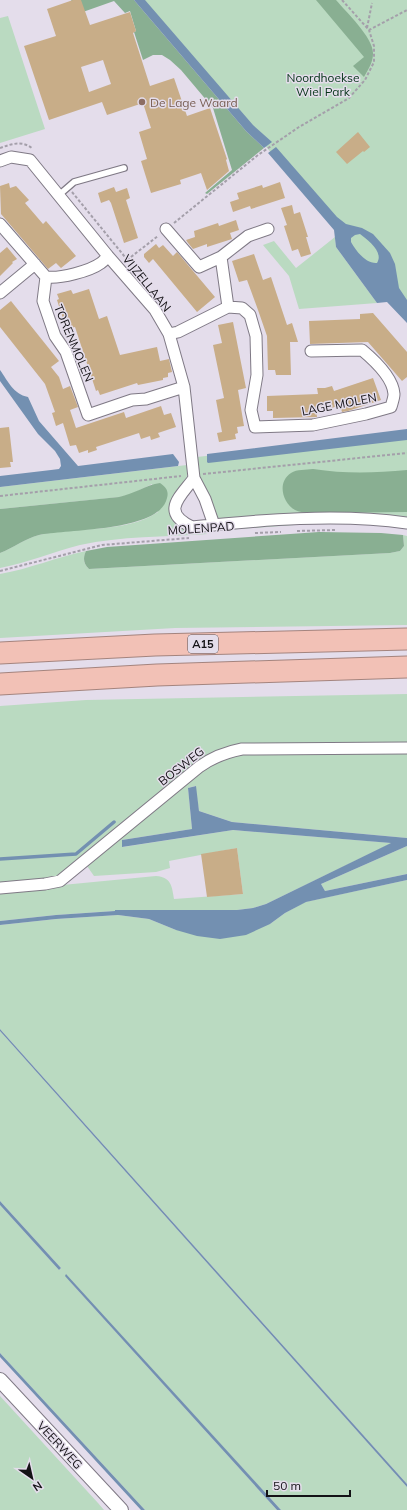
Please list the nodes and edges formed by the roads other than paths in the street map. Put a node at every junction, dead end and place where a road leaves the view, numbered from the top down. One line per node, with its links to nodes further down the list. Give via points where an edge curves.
1 (0, 161): 3 (street, VIJZELLAAN, via 11,157 30,160)
2 (124, 168): 3 (lane, via 74,182)
3 (59, 195): 7 (street, VIJZELLAAN)
4 (0, 224): 9 (street)
5 (166, 229): 8 (street, via 200,267)
6 (268, 229): 8 (street, via 248,236)
7 (108, 256): 10 (street, via 101,263 72,275); 13 (street, VIJZELLAAN, via 155,310)
8 (222, 257): 12 (street)
9 (35, 264): 10 (street); 11 (street)
10 (46, 277): 15 (street, TORENMOLEN, via 43,301 55,336 66,352 88,415 132,400 146,399)
11 (0, 293)
12 (228, 307): 13 (street); 14 (street, LAGE MOLEN, via 242,308 250,315 256,336 257,375 251,410 255,427 313,425 391,406 394,395 392,384 376,362 362,350)
13 (169, 334): 15 (street, VIJZELLAAN)
14 (311, 351)
15 (184, 387): 16 (street, VIJZELLAAN)
16 (194, 478): 18 (street, VIJZELLAAN); 18 (street, via 175,504 174,511 182,522 192,527)
17 (407, 523): 18 (street, via 333,519)
18 (214, 524)
19 (407, 639): 20 (highway, A15, via 155,645)
20 (0, 653)
21 (407, 668): 22 (highway, via 157,675)
22 (0, 684)
23 (407, 748): 24 (street, BOSWEG, via 242,749 227,752 211,758 199,767 60,881)
24 (0, 888)
25 (0, 1380): 26 (street, VEERWEG)
26 (121, 1510)

